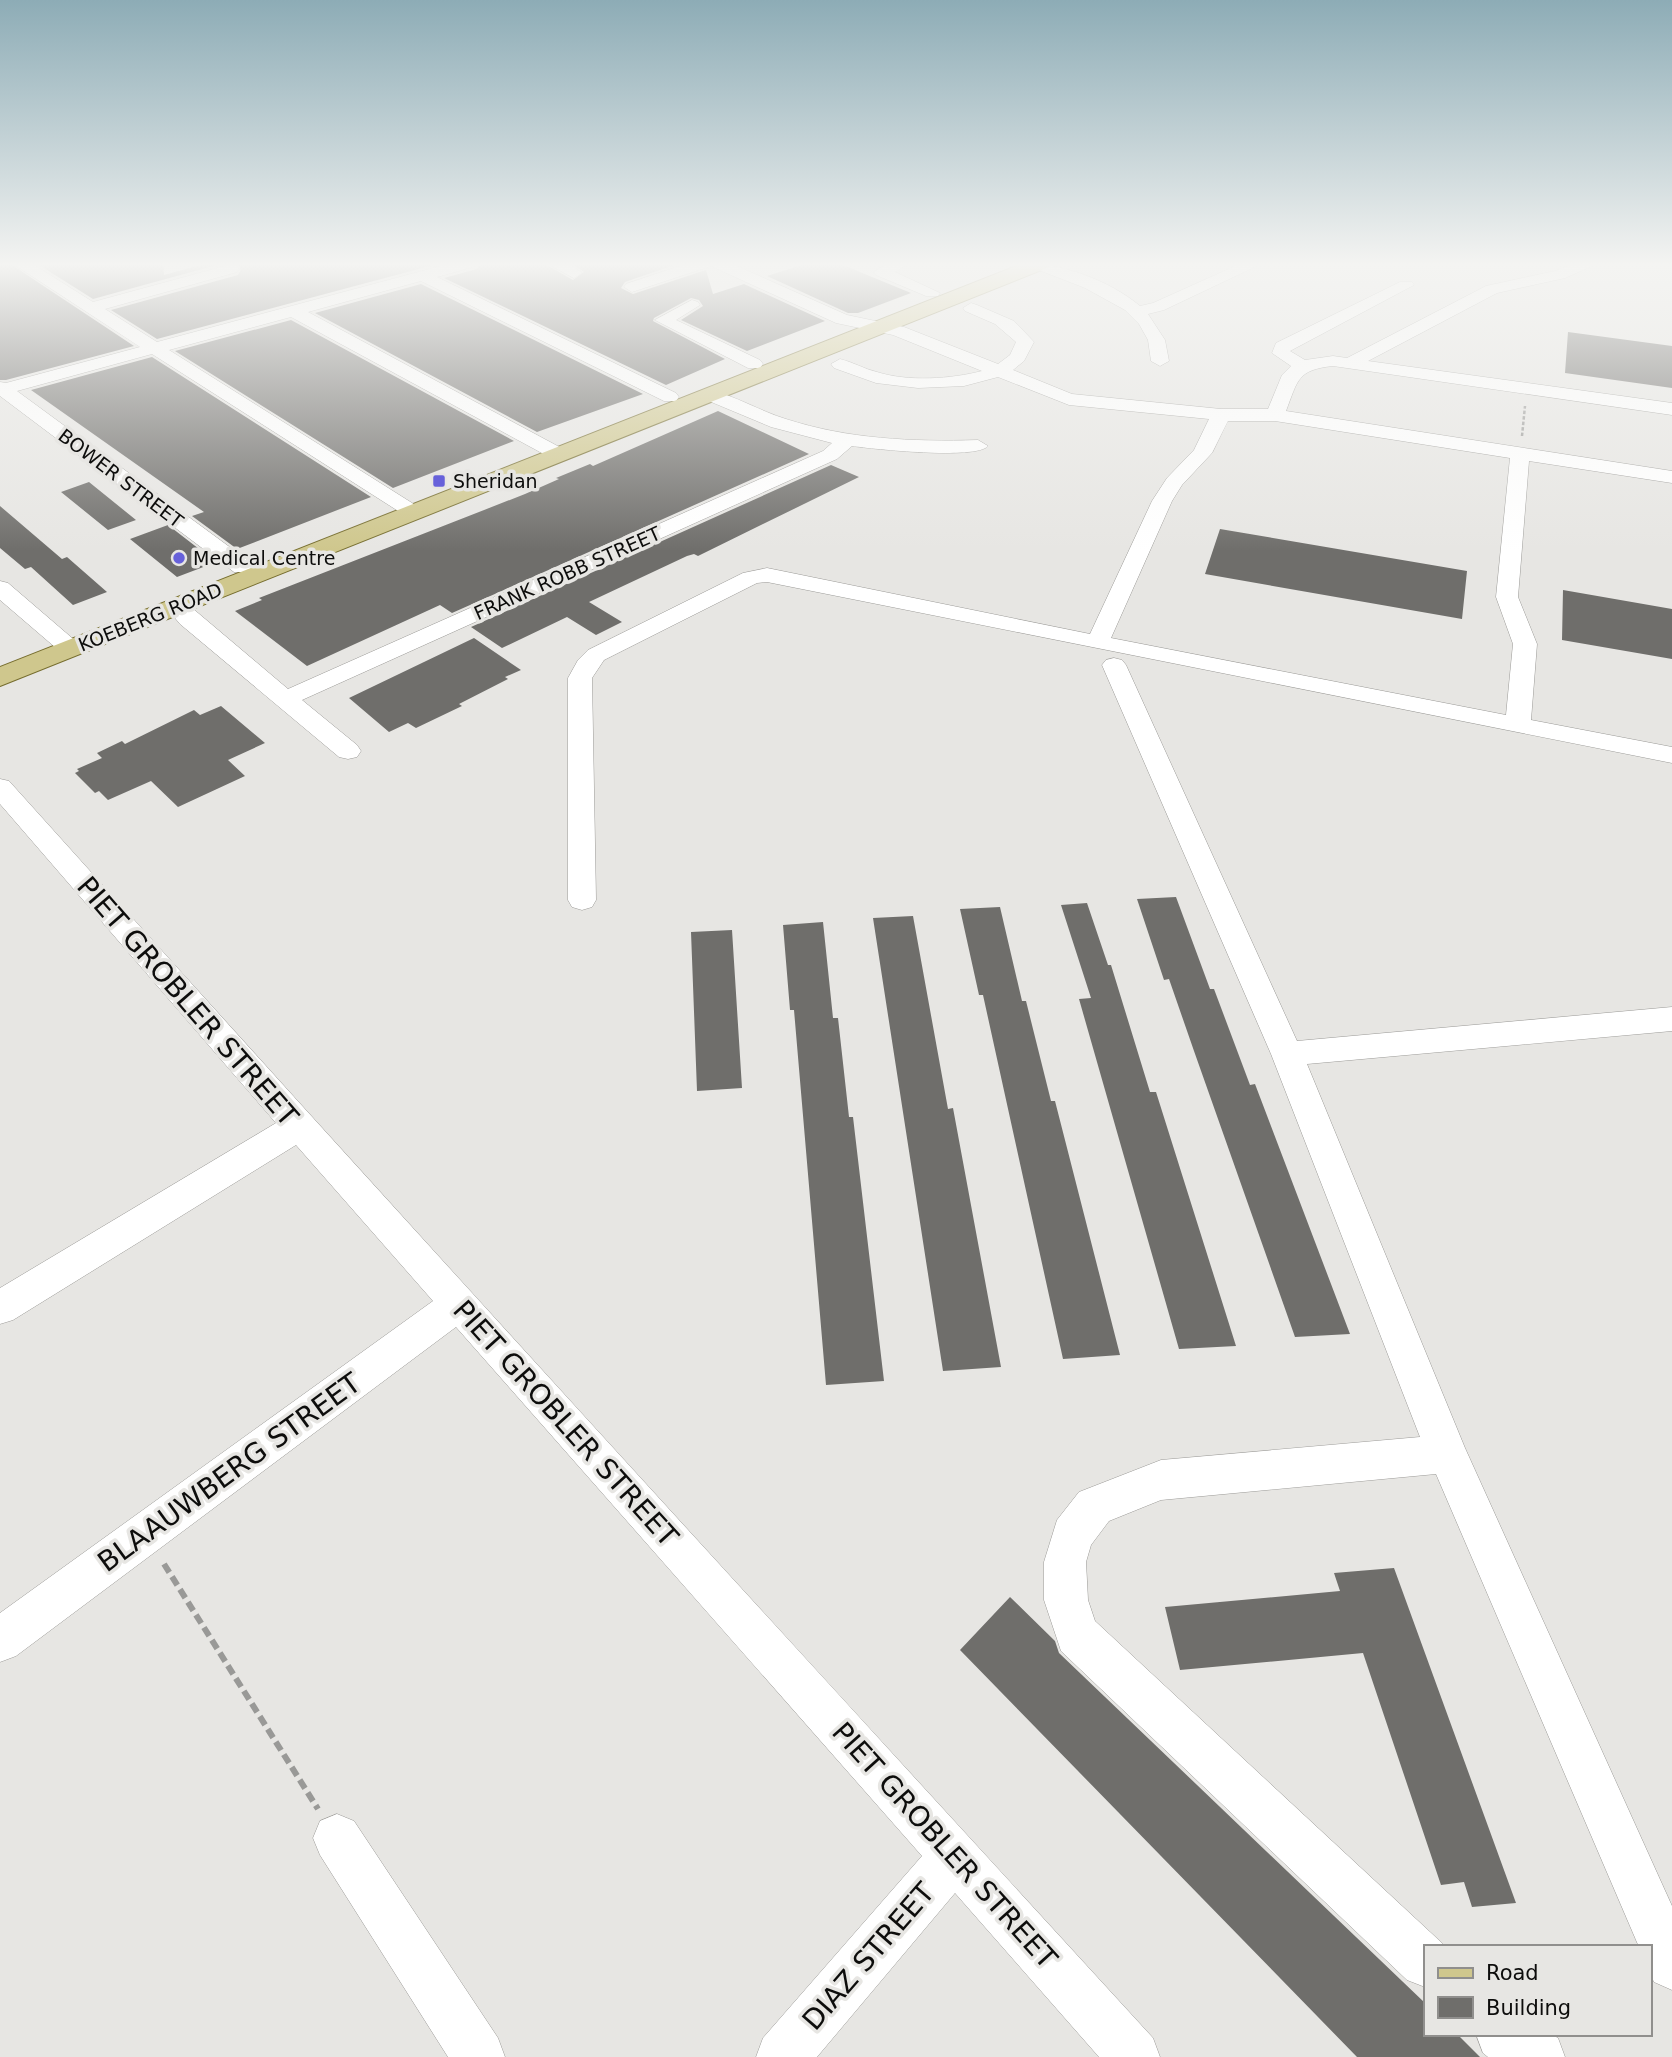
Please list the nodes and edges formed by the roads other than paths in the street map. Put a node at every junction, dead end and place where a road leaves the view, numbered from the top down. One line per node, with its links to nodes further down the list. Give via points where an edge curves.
1 (114, 359): 17 (street)
2 (172, 359): 28 (street)
3 (382, 359): 25 (street)
4 (592, 359): 19 (street)
5 (744, 359): 13 (street)
6 (767, 359): 13 (main road, KOEBERG ROAD)
7 (802, 359): 18 (main road, KOEBERG ROAD)
8 (968, 359): 16 (street)
9 (1017, 359): 16 (street)
10 (1291, 359): 15 (street)
11 (1358, 359): 12 (street)
12 (1352, 362): 15 (street); 20 (street)
13 (754, 364): 19 (main road, KOEBERG ROAD)
14 (840, 364): 16 (street, via 906,382 958,381)
15 (1302, 366): 22 (street, via 1291,375)
16 (997, 370): 21 (street, via 1069,399)
17 (1, 389): 29 (street, BOWER STREET)
18 (710, 395): 23 (street, via 787,427); 25 (main road, KOEBERG ROAD)
19 (670, 397): 25 (main road, KOEBERG ROAD)
20 (1672, 409)
21 (1221, 415): 22 (street); 33 (street, via 1202,453 1162,501)
22 (1275, 415): 26 (street)
23 (846, 441): 24 (street); 36 (street, FRANK ROBB STREET, via 830,455)
24 (978, 446)
25 (552, 451): 28 (main road, KOEBERG ROAD)
26 (1520, 454): 27 (street); 37 (street, via 1507,597 1525,644)
27 (1672, 477)
28 (407, 508): 29 (main road, KOEBERG ROAD); 31 (main road, KOEBERG ROAD)
29 (242, 567): 32 (main road, KOEBERG ROAD)
30 (0, 587): 32 (street)
31 (177, 607): 32 (main road, KOEBERG ROAD); 36 (street)
32 (65, 644): 34 (main road, KOEBERG ROAD); 35 (main road, KOEBERG ROAD)
33 (1106, 653): 37 (street); 41 (street, via 767,575 751,578 614,645 586,665 580,678); 43 (street)
34 (0, 663)
35 (0, 677)
36 (285, 699): 38 (street)
37 (1518, 725): 39 (street)
38 (348, 751)
39 (1672, 755)
40 (6, 803): 44 (street, PIET GROBLER STREET)
41 (582, 900)
42 (1672, 1019): 43 (street)
43 (1287, 1054): 47 (street)
44 (299, 1126): 45 (street, PIET GROBLER STREET); 46 (street)
45 (458, 1304): 48 (street, BLAAUWBERG STREET); 50 (street, PIET GROBLER STREET)
46 (0, 1308)
47 (1447, 1454): 51 (street, via 1161,1480 1094,1506 1072,1535 1065,1562 1066,1600 1077,1635); 52 (street)
48 (0, 1640)
49 (337, 1839): 54 (street)
50 (954, 1856): 55 (street, DIAZ STREET); 56 (street, PIET GROBLER STREET)
51 (1424, 1961)
52 (1672, 1964)
53 (1504, 2036): 57 (street)
54 (479, 2057)
55 (782, 2057)
56 (1134, 2057)
57 (1539, 2057)

